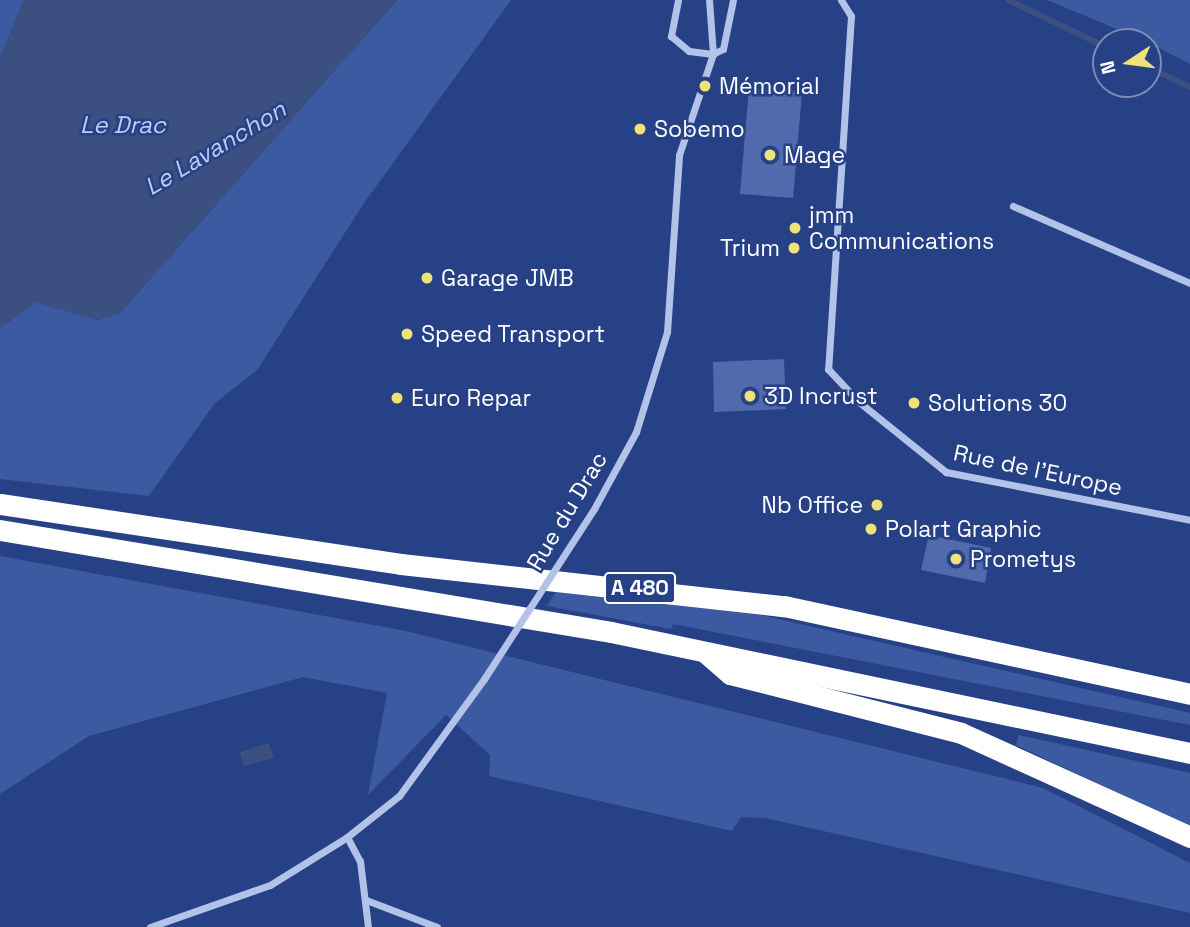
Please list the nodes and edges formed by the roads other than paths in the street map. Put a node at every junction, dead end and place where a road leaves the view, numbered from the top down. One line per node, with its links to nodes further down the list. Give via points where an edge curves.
1 (678, 0): 5 (street, via 671,36 689,51)
2 (709, 0): 5 (street, Rue du Drac)
3 (733, 0): 5 (street, via 723,49)
4 (841, 0): 9 (street, Rue de l'Europe, via 851,16 824,355 828,369 859,402 946,472)
5 (713, 54): 14 (street, Rue du Drac, bridge, via 679,155 674,284 655,382 636,432 594,509 484,679 399,796)
6 (1013, 206): 7 (street)
7 (1190, 283)
8 (0, 504): 12 (highway, A 480, via 388,562 783,606)
9 (1190, 520)
10 (0, 530): 11 (highway, A 480)
11 (705, 652): 13 (highway, A 480); 15 (highway, via 730,674 961,733)
12 (1190, 694)
13 (1190, 753)
14 (347, 837): 16 (street, via 360,861); 17 (street, Rue du Drac, via 270,885)
15 (1190, 837)
16 (366, 900): 18 (street); 19 (street)
17 (150, 927)
18 (368, 927)
19 (437, 927)

